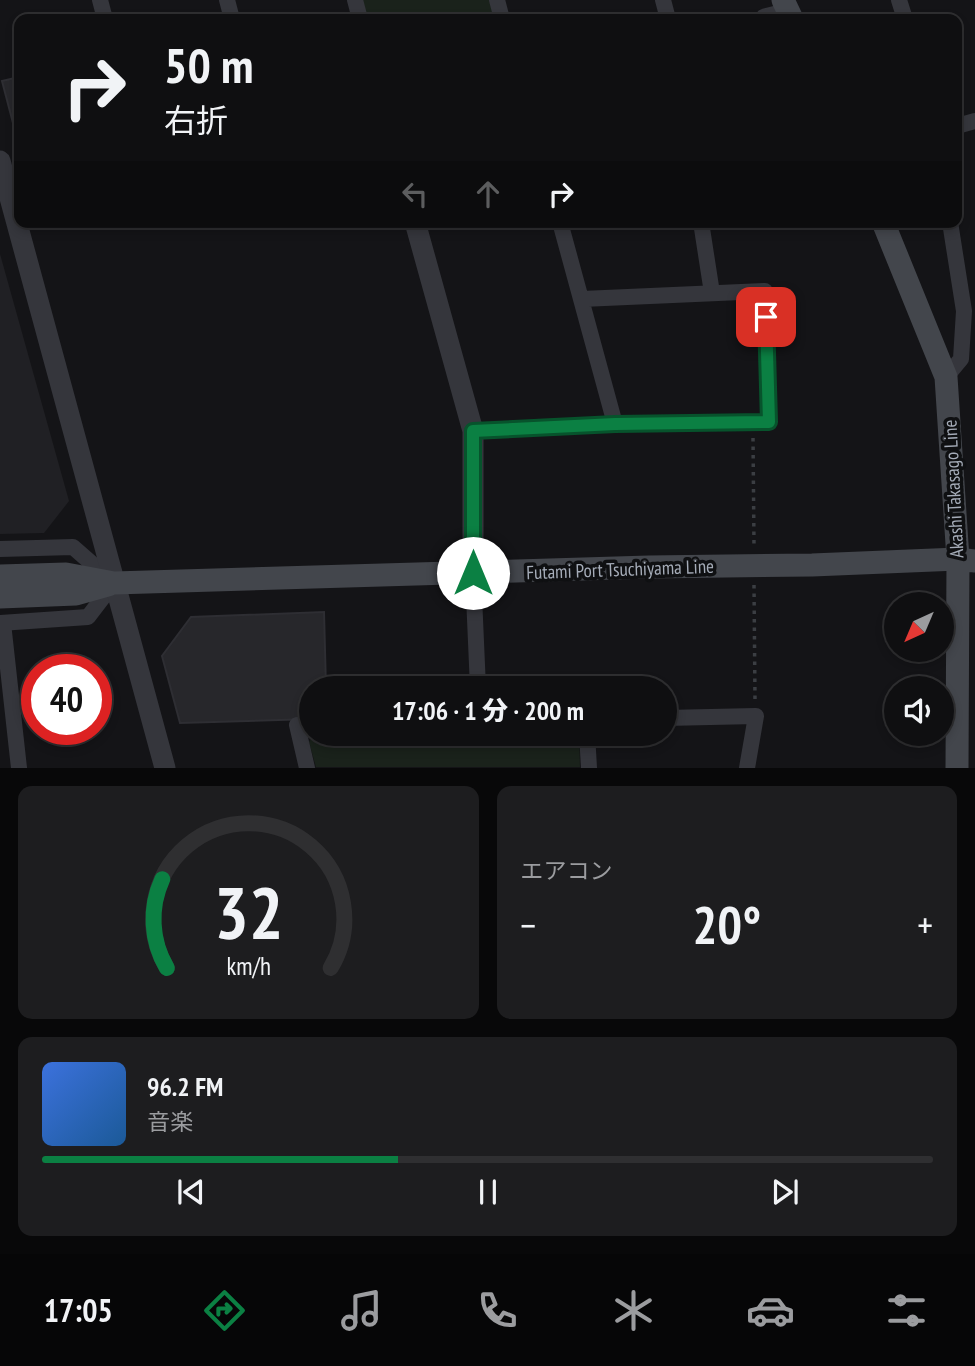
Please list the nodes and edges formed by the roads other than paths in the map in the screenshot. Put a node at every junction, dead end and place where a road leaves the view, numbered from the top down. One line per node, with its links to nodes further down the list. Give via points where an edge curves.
1 (0, 161): 2 (street)
2 (14, 208)
3 (20, 228): 19 (street)
4 (417, 228): 14 (street)
5 (562, 228): 10 (street)
6 (702, 228): 9 (street)
7 (885, 228): 12 (main road, Akashi Takasago Line)
8 (951, 228): 11 (street)
9 (712, 293): 10 (street); 13 (street, via 765,291 769,422)
10 (582, 299): 13 (street)
11 (969, 310): 12 (street, via 961,359)
12 (946, 377): 16 (main road, Akashi Takasago Line)
13 (615, 424): 14 (street)
14 (473, 431): 17 (street)
15 (0, 549): 19 (street, via 72,547)
16 (969, 558): 17 (main road, Futami Port Tsuchiyama Line); 31 (main road, Akashi Takasago Line)
17 (473, 573): 19 (main road, Futami Port Tsuchiyama Line); 22 (street)
18 (0, 576): 19 (main road, Futami Port Tsuchiyama Line, via 66,575)
19 (114, 583): 20 (main road, Futami Port Tsuchiyama Line, via 76,594); 21 (street, via 88,617); 27 (street)
20 (0, 597)
21 (1, 623): 26 (street)
22 (477, 676)
23 (677, 718): 30 (street, via 756,716)
24 (302, 746): 28 (street)
25 (588, 746): 29 (street)
26 (19, 768)
27 (165, 768)
28 (307, 768)
29 (589, 768)
30 (747, 768)
31 (957, 768)

